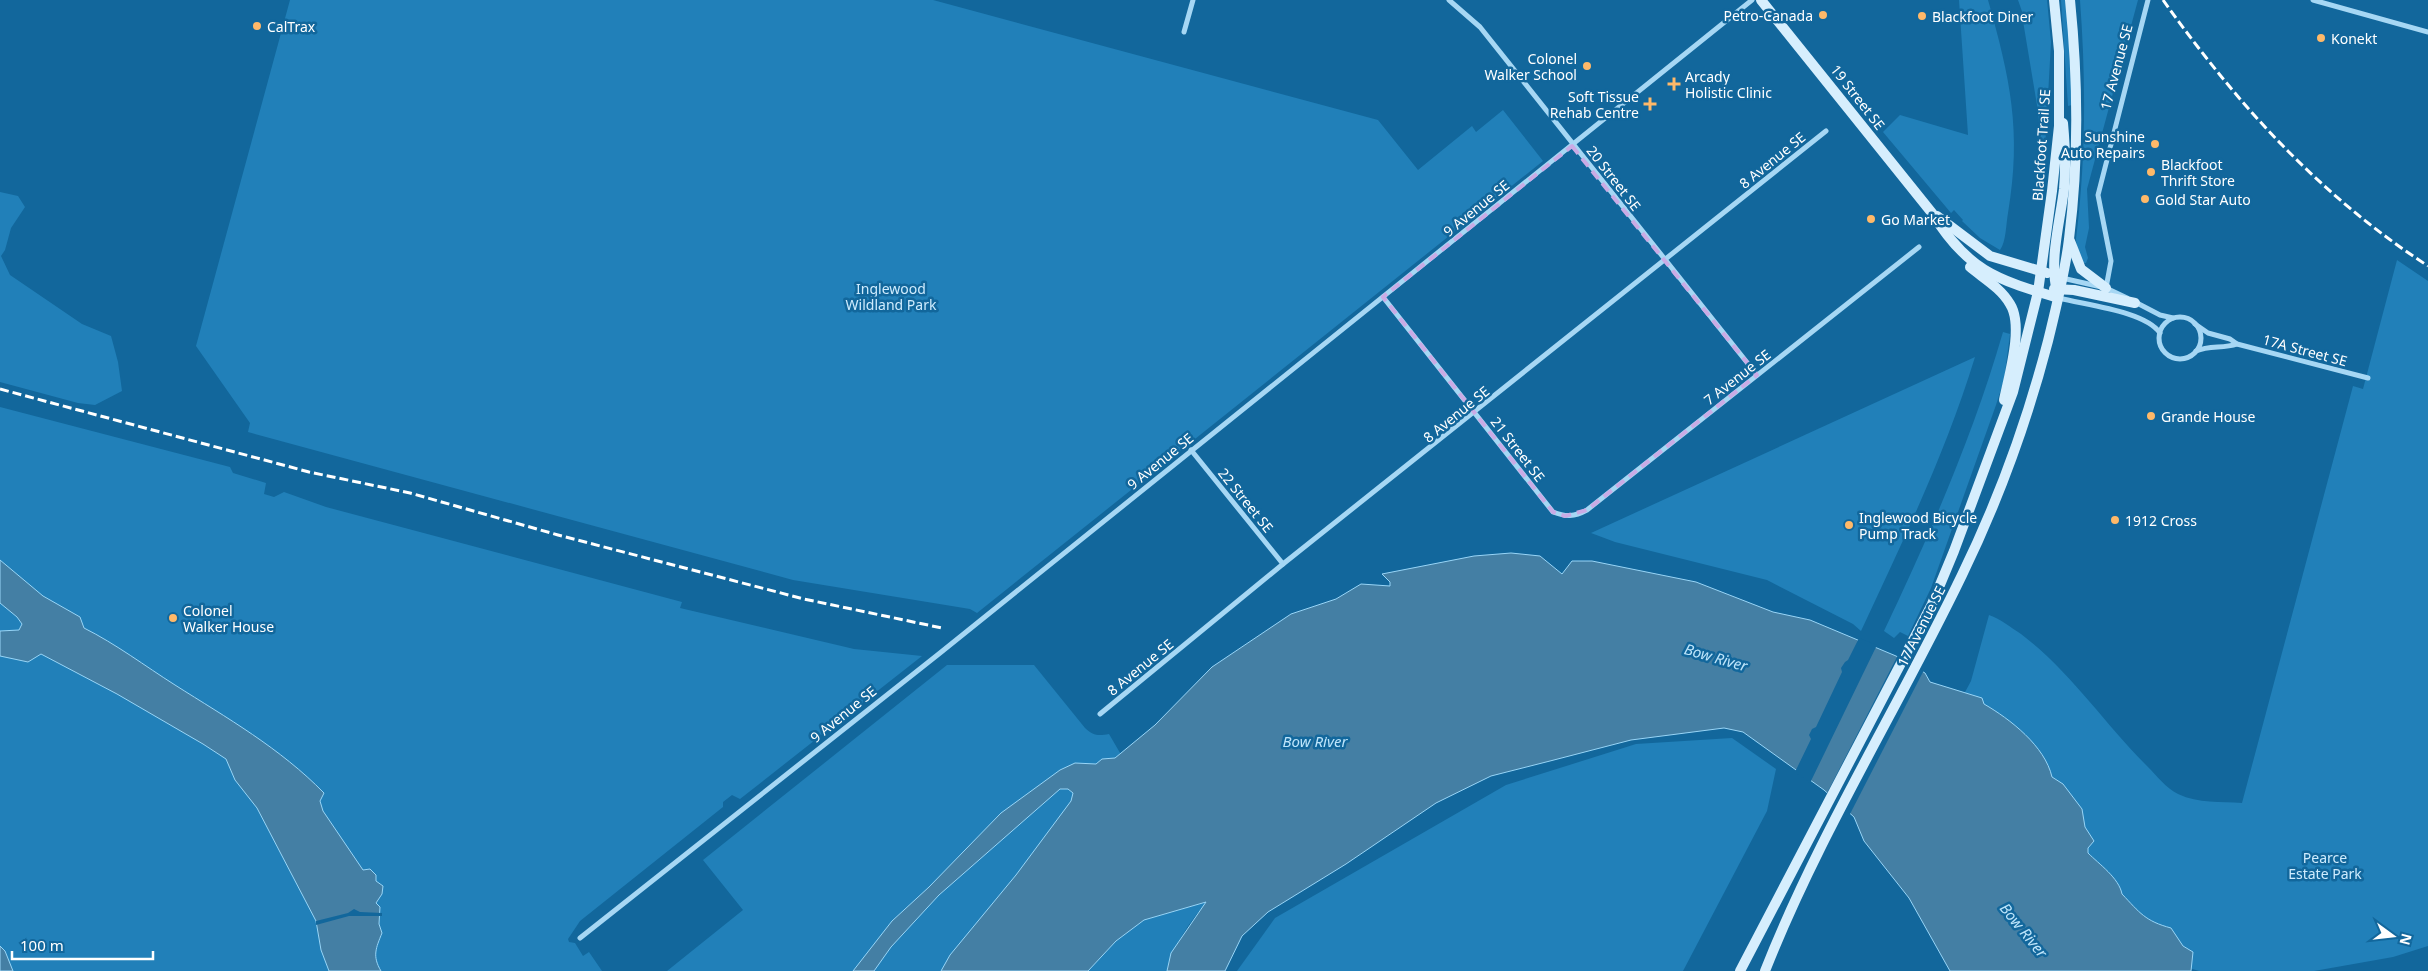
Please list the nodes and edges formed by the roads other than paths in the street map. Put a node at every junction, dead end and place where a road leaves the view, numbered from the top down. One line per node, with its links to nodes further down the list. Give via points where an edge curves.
1 (1193, 0): 9 (street)
2 (1449, 0): 13 (street, 20 Street SE, via 1480,27)
3 (1752, 0): 13 (street, 9 Avenue SE)
4 (1761, 0): 14 (main road, 19 Street SE)
5 (2054, 0): 11 (main road, Blackfoot Trail SE)
6 (2070, 0): 16 (main road, via 2076,148)
7 (2148, 0): 21 (street, 17 Avenue SE, via 2098,195 2111,261)
8 (2313, 0): 10 (street)
9 (1184, 32)
10 (2428, 32)
11 (2059, 78): 19 (main road, Blackfoot Trail SE, via 2052,191); 20 (main road, via 2066,147)
12 (1826, 131): 18 (street, 8 Avenue SE)
13 (1572, 146): 18 (street, 20 Street SE, via 1581,153); 24 (street, 9 Avenue SE)
14 (1932, 213): 15 (main road, 19 Street SE); 19 (main road, 19 Street SE, via 1990,256)
15 (1949, 240): 22 (main road, 19 Street SE, via 1993,276); 34 (main road, via 1964,262 2000,291 2014,311 2013,356)
16 (2069, 240): 20 (main road); 21 (main road, via 2081,269)
17 (1919, 246): 31 (street, 7 Avenue SE)
18 (1664, 260): 31 (street, 20 Street SE); 33 (street, 8 Avenue SE)
19 (2040, 271): 20 (main road, 19 Street SE); 22 (main road, Blackfoot Trail SE)
20 (2058, 277): 21 (street); 23 (main road, 17 Avenue SE)
21 (2106, 288): 25 (street)
22 (2038, 292): 23 (main road, 19 Street SE); 34 (main road, 17 Avenue SE, via 2013,392)
23 (2058, 292): 25 (main road, 19 Street SE); 28 (street, via 2140,318); 41 (main road, 17 Avenue SE, via 2033,398 2011,464 1962,576 1795,898)
24 (1383, 297): 33 (street, 21 Street SE); 35 (street, 9 Avenue SE)
25 (2135, 302): 26 (street)
26 (2173, 318): 27 (street, via 2188,319); 28 (street, via 2166,322)
27 (2196, 324): 29 (street, 17A Street SE, via 2208,333); 30 (street, via 2201,338)
28 (2160, 333): 30 (street, via 2160,344 2170,356 2182,358)
29 (2237, 344): 30 (street, 17A Street SE, via 2206,346); 32 (street, 17A Street SE)
30 (2195, 352)
31 (1757, 375): 36 (street, 7 Avenue SE, via 1587,510)
32 (2368, 378)
33 (1475, 413): 36 (street, 21 Street SE, via 1554,512); 37 (street, 8 Avenue SE)
34 (1993, 444): 40 (main road, 17 Avenue SE, via 1944,576 1913,642)
35 (1191, 450): 37 (street, 22 Street SE); 39 (street, 9 Avenue SE)
36 (1566, 516)
37 (1284, 564): 38 (street, 8 Avenue SE)
38 (1100, 714)
39 (580, 938)
40 (1740, 971)
41 (1765, 971)

